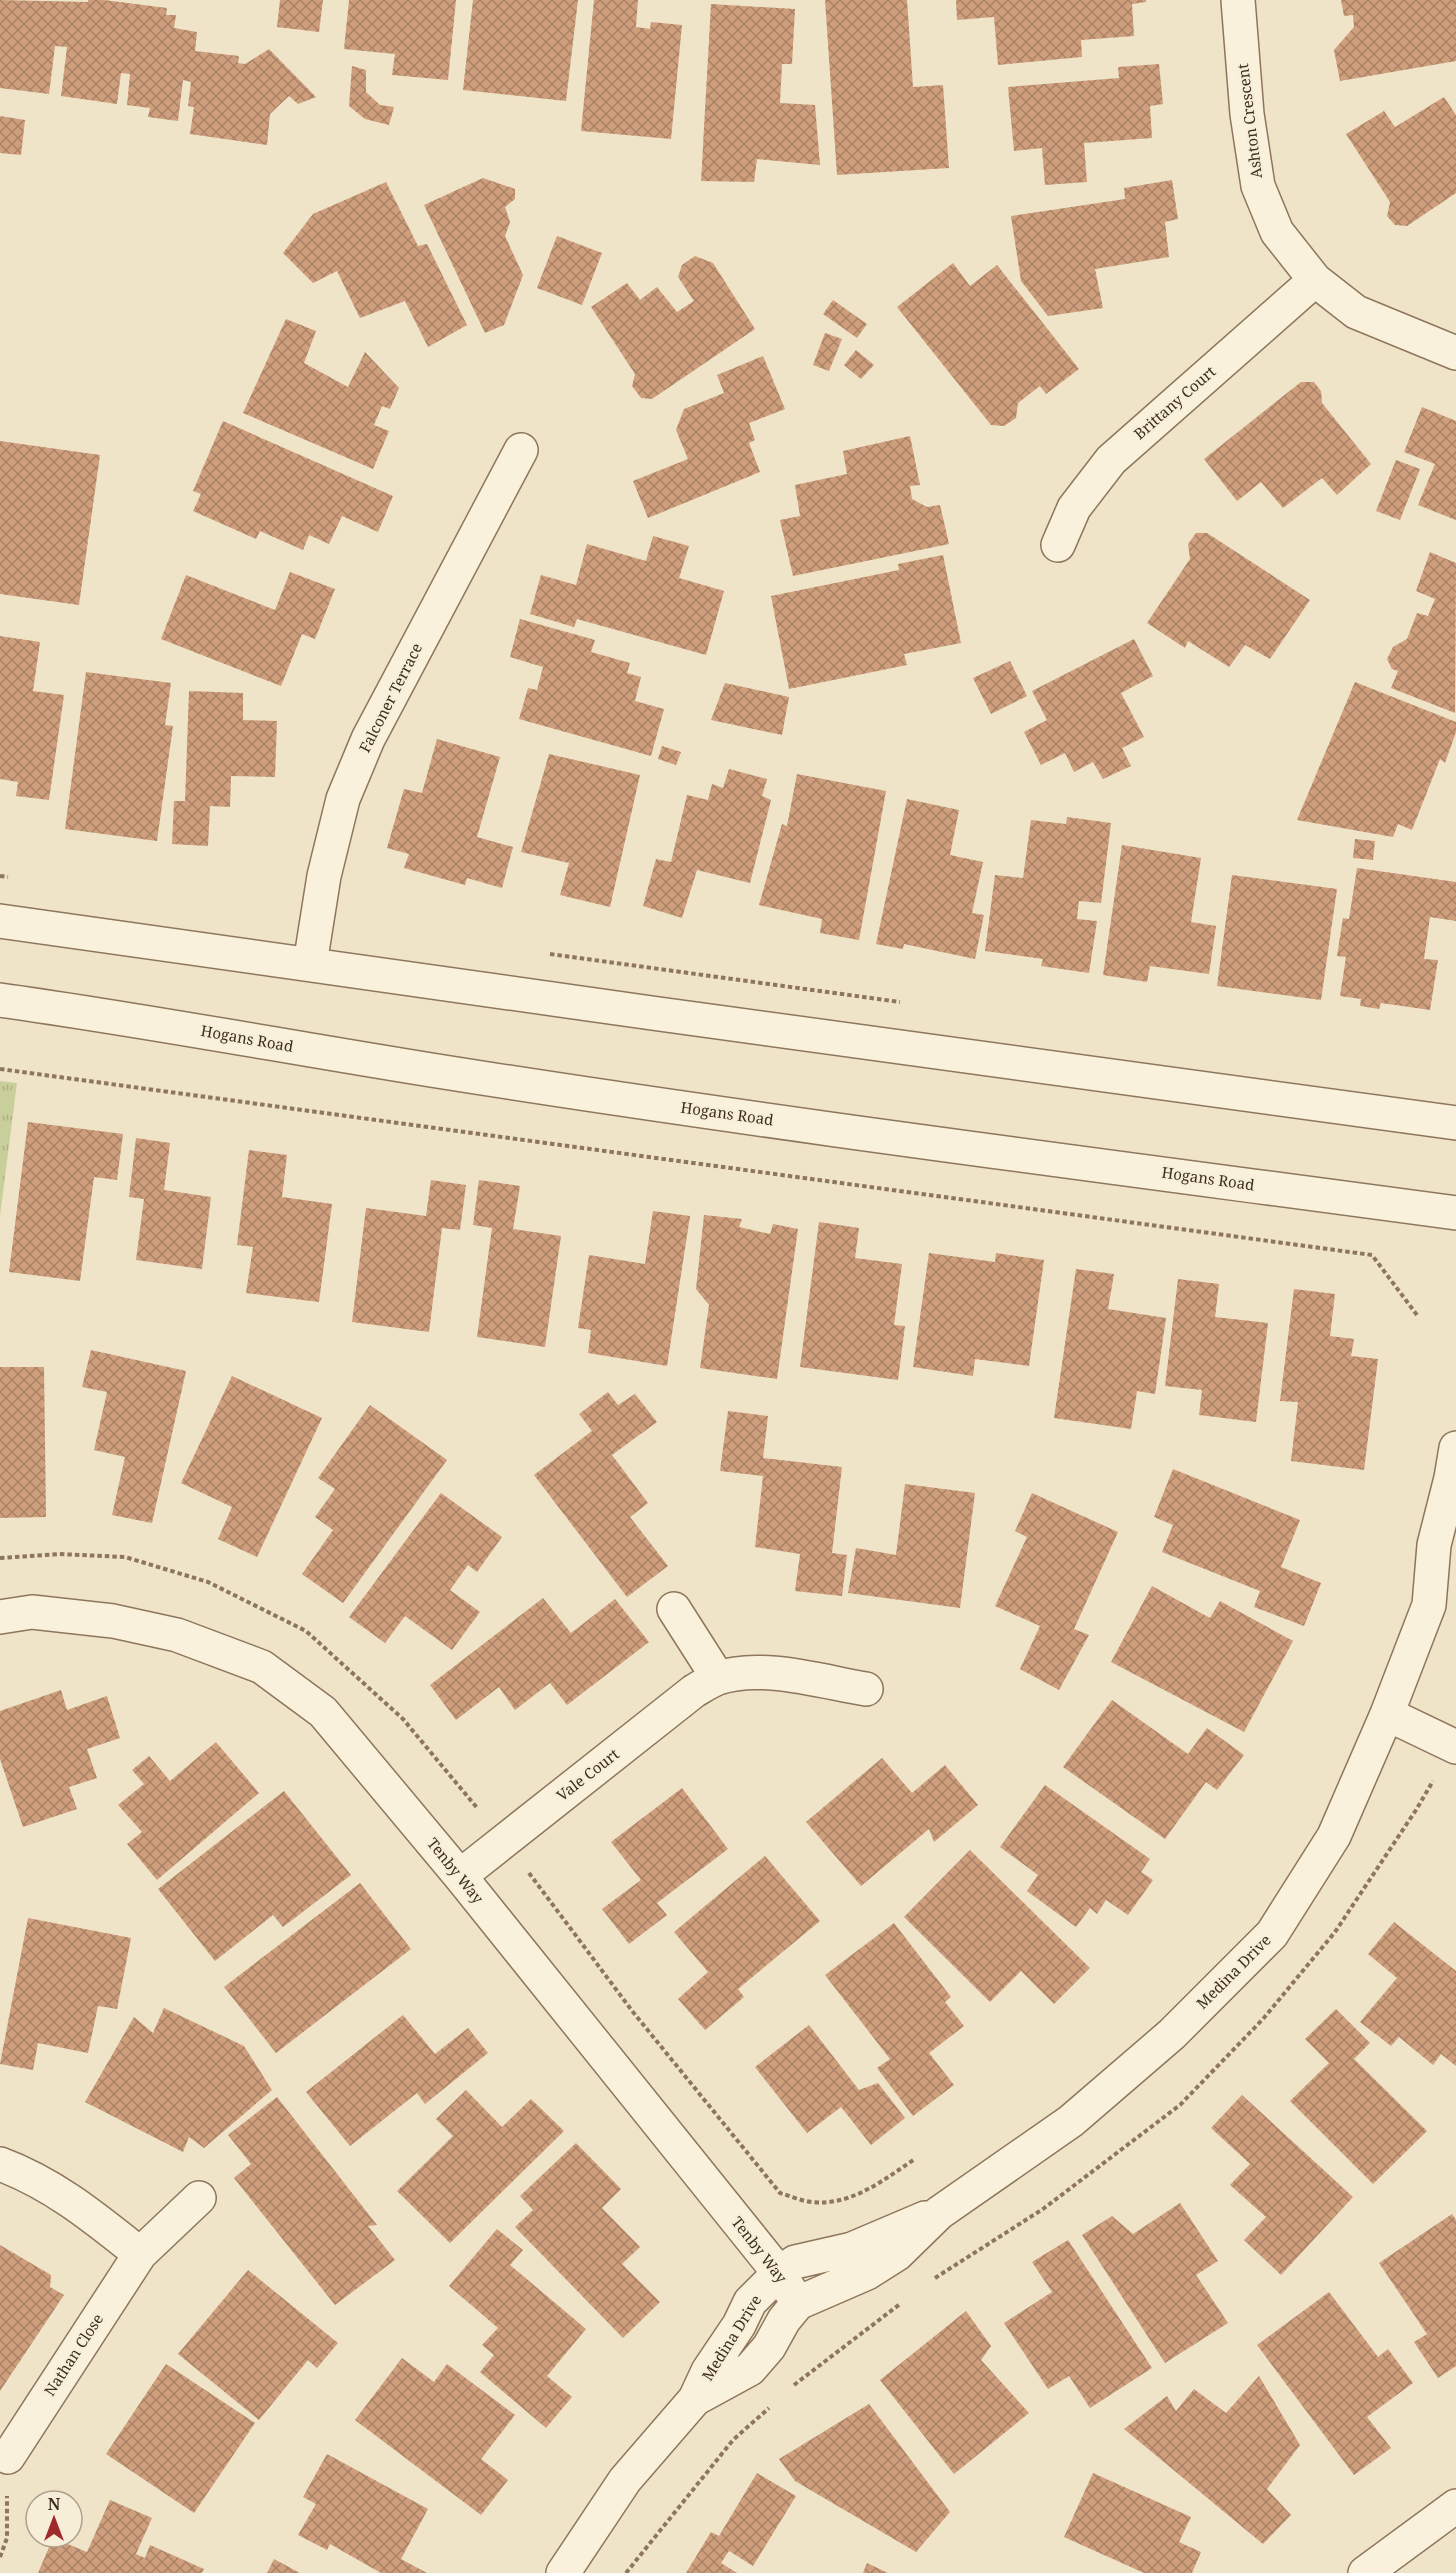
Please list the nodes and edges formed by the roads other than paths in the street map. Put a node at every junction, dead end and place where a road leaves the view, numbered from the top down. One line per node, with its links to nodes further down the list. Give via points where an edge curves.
1 (1238, 0): 2 (street, Ashton Crescent, via 1247,114 1258,186 1277,232)
2 (1315, 280): 3 (street, Ashton Crescent, via 1356,312); 5 (street, Brittany Court, via 1111,460 1074,508)
3 (1456, 353)
4 (521, 450): 7 (street, Falconer Terrace, via 368,739 343,799 324,876)
5 (1058, 545)
6 (0, 921): 7 (street)
7 (310, 964): 9 (street)
8 (0, 1000): 10 (street, Hogans Road, via 662,1105)
9 (1456, 1123)
10 (1456, 1213)
11 (1456, 1448): 13 (street, Medina Drive, via 1434,1545)
12 (1456, 1572): 13 (street, Medina Drive)
13 (1429, 1605): 18 (street, Medina Drive)
14 (674, 1609): 16 (street)
15 (0, 1617): 20 (street, Tenby Way, via 32,1611 113,1621 177,1635 262,1667 323,1712)
16 (718, 1678): 17 (street, Vale Court, via 744,1672 778,1674); 20 (street, Vale Court, via 693,1691)
17 (866, 1689)
18 (1388, 1714): 19 (street); 23 (street, Medina Drive, via 1334,1836 1272,1934 1172,2034 1071,2121)
19 (1456, 1747)
20 (460, 1876): 25 (street, Tenby Way)
21 (0, 2164): 24 (street, via 76,2203)
22 (199, 2198): 24 (street, Nathan Close)
23 (939, 2213): 25 (street, Medina Drive, via 852,2249 795,2262); 26 (street, Medina Drive, via 897,2254 867,2273)
24 (140, 2254): 28 (street, Nathan Close)
25 (779, 2273): 26 (street, Tenby Way); 27 (street, Medina Drive, via 750,2302)
26 (798, 2303): 27 (street, Medina Drive, via 750,2369)
27 (695, 2400): 30 (street, Medina Drive, via 625,2480)
28 (8, 2457)
29 (1456, 2506): 31 (street)
30 (563, 2573)
31 (1365, 2573)

